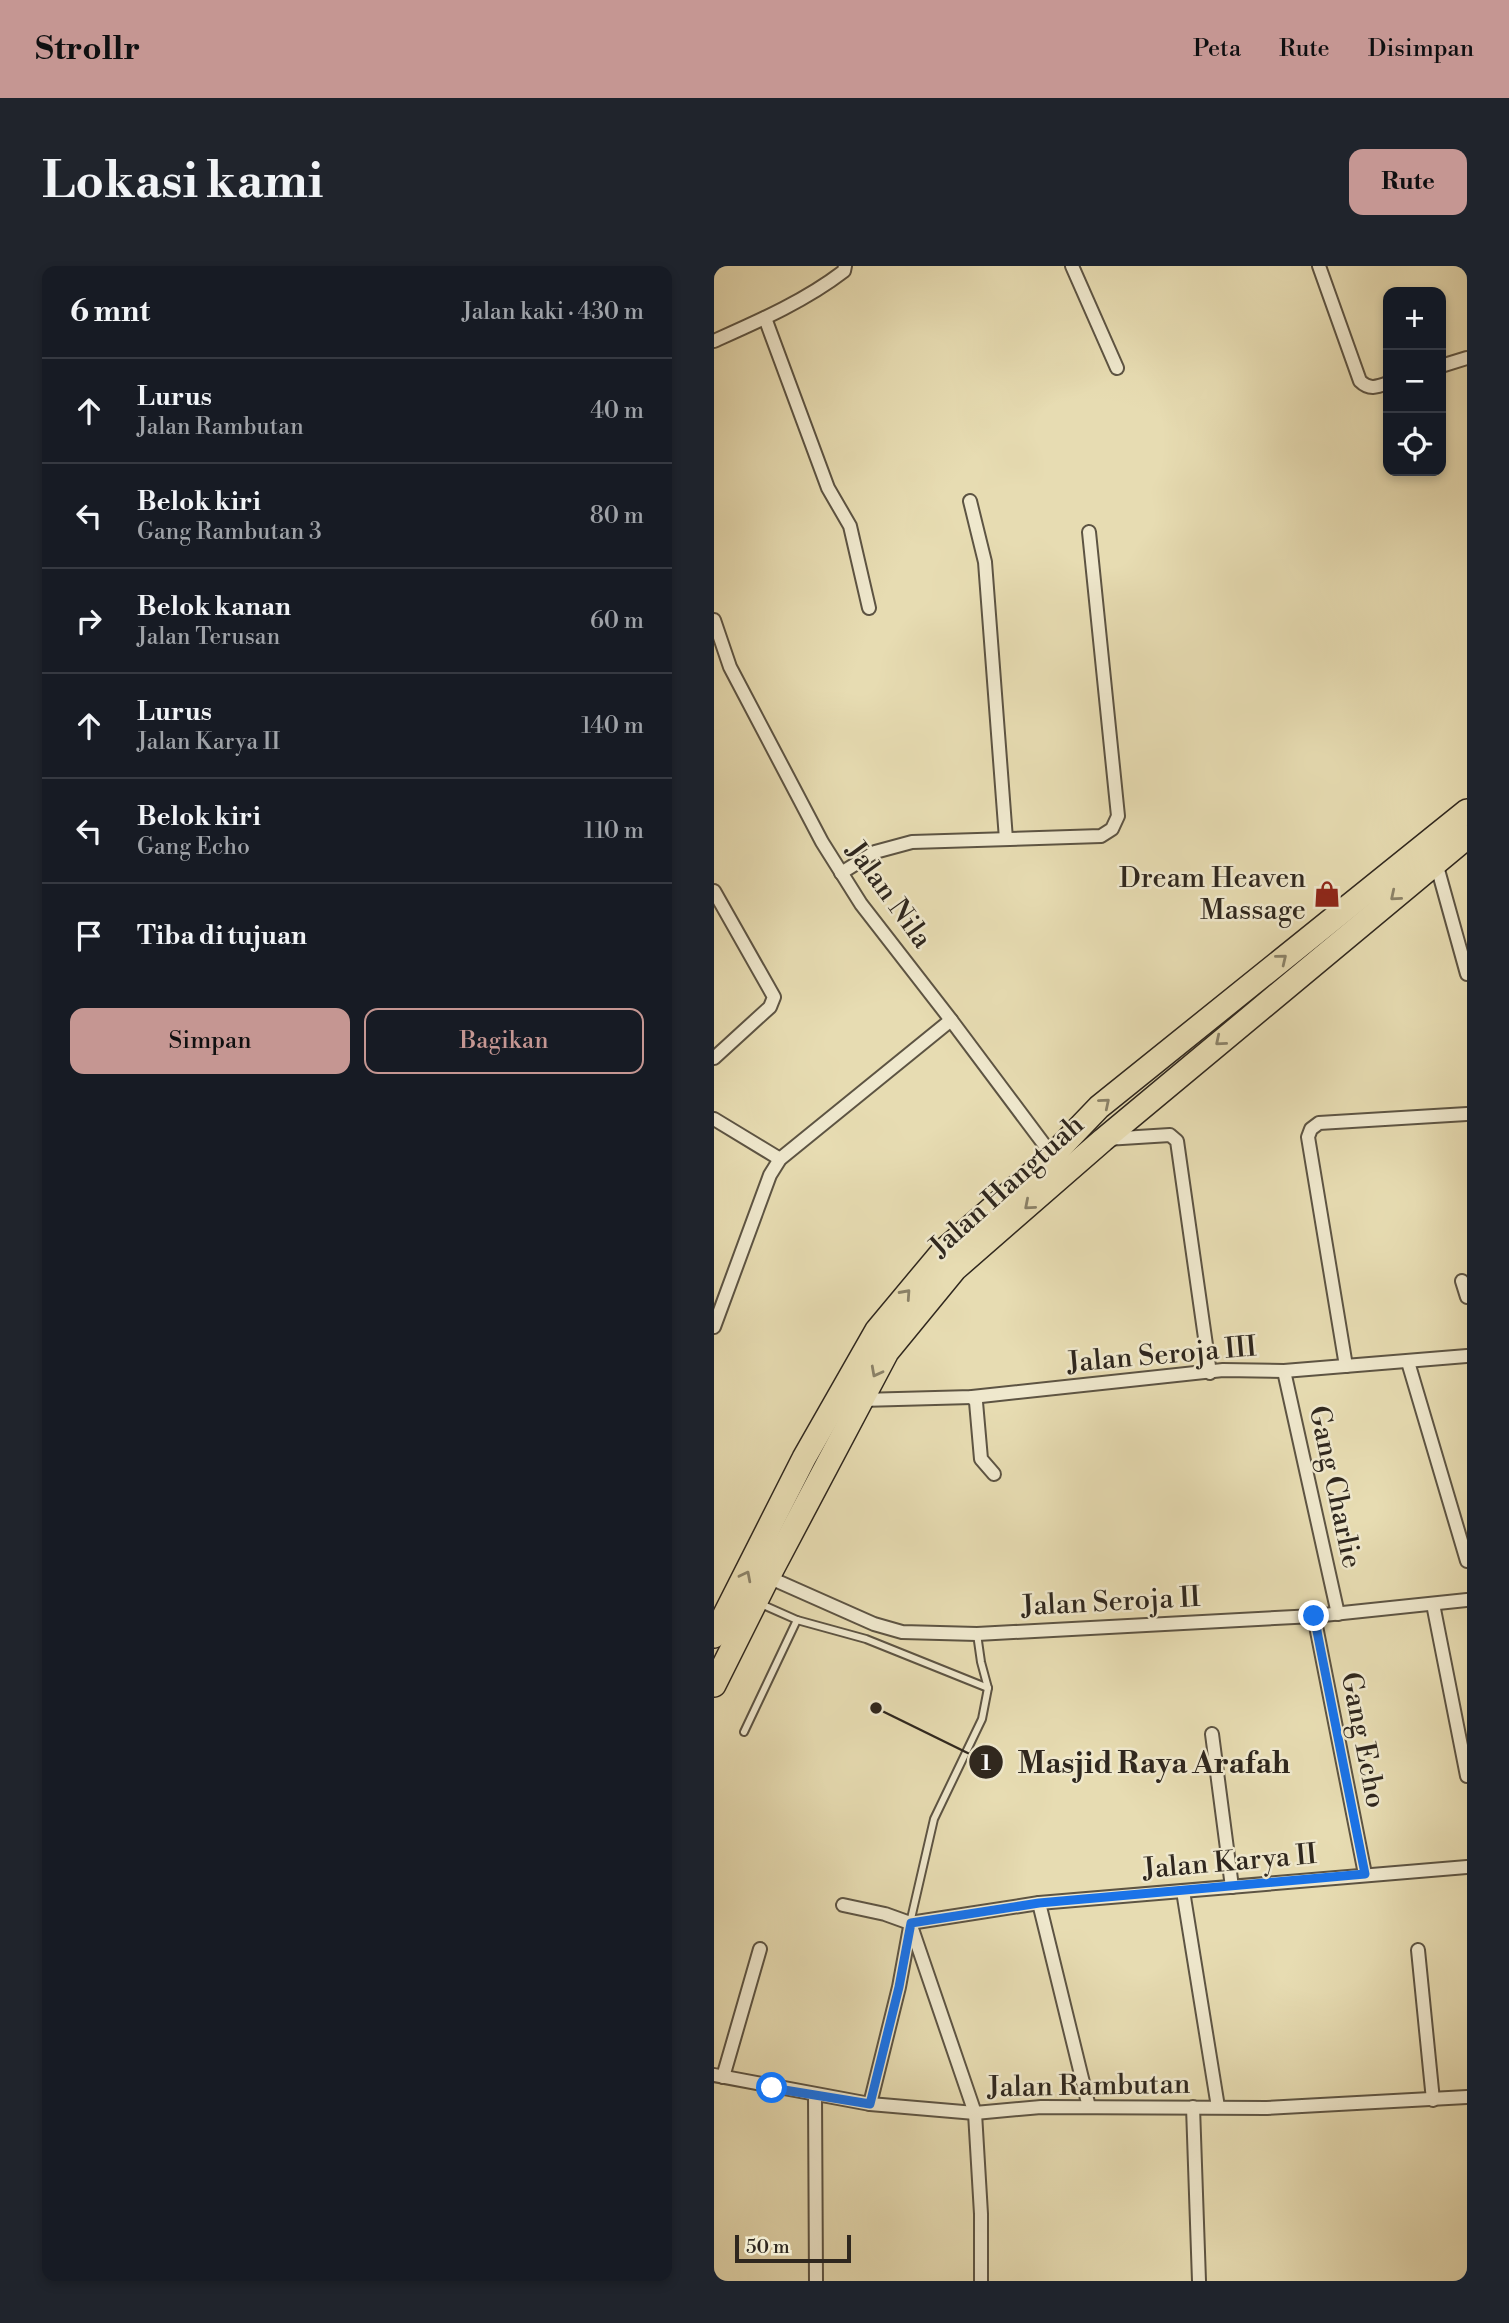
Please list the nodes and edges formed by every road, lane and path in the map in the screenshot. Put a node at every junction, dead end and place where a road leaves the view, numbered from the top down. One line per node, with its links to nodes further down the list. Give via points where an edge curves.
1 (845, 266): 4 (street, via 827,284)
2 (1072, 266): 8 (street)
3 (1319, 266): 9 (street, via 1360,381 1366,387)
4 (765, 318): 5 (street); 12 (street, via 828,488 850,526)
5 (714, 341)
6 (1467, 358): 7 (street)
7 (1446, 364)
8 (1117, 368)
9 (1383, 384)
10 (970, 500): 16 (street, via 985,562)
11 (1089, 532): 16 (street, via 1118,816 1112,829 1101,836)
12 (869, 608)
13 (714, 620): 18 (street, Jalan Nila, via 730,667)
14 (1467, 811): 17 (highway, Jalan Hangtuah)
15 (1467, 837): 17 (highway, Jalan Hangtuah)
16 (1006, 839): 18 (street, via 912,842 875,852)
17 (1430, 853): 20 (street); 25 (highway, Jalan Hangtuah, one-way to 25); 27 (highway, Jalan Hangtuah, one-way to 17, via 1099,1107)
18 (841, 873): 21 (street, Jalan Nila)
19 (714, 891): 22 (street, via 774,997 770,1007)
20 (1467, 974)
21 (951, 1020): 26 (street); 27 (street, Jalan Nila)
22 (714, 1058)
23 (1467, 1114): 33 (street, via 1346,1120 1319,1123 1311,1129 1308,1137)
24 (714, 1119): 26 (street)
25 (1102, 1140): 27 (highway, Jalan Hangtuah); 35 (street, via 1170,1135 1177,1141)
26 (780, 1159): 30 (street)
27 (1059, 1164): 37 (highway, Jalan Hangtuah, one-way to 37, via 956,1269 887,1352); 38 (highway, Jalan Hangtuah, one-way to 27, via 895,1306 943,1251)
28 (1462, 1281): 29 (street)
29 (1467, 1297)
30 (714, 1327)
31 (1467, 1356): 32 (street, Jalan Seroja III)
32 (1408, 1362): 33 (street, Jalan Seroja III); 41 (street)
33 (1346, 1366): 34 (street, Jalan Seroja III)
34 (1284, 1371): 35 (street, Jalan Seroja III); 46 (street, Gang Charlie)
35 (1210, 1373): 36 (street, Jalan Seroja III)
36 (972, 1397): 37 (street, Jalan Seroja III); 40 (street, via 981,1459)
37 (861, 1400): 39 (highway, Jalan Hangtuah)
38 (804, 1458): 39 (highway); 49 (highway, Jalan Hangtuah, one-way to 38)
39 (824, 1471): 42 (highway, Jalan Hangtuah)
40 (994, 1474)
41 (1467, 1560)
42 (768, 1577): 44 (highway, Jalan Hangtuah); 50 (street, Jalan Seroja II, via 839,1610 902,1632)
43 (1467, 1600): 45 (street, Jalan Seroja II)
44 (756, 1602): 48 (lane); 51 (highway, Jalan Hangtuah)
45 (1433, 1604): 46 (street, Jalan Seroja II); 55 (street)
46 (1338, 1614): 47 (street, Jalan Seroja II)
47 (1314, 1616): 50 (street, Jalan Seroja II); 57 (street, Gang Echo)
48 (797, 1620): 52 (lane, via 866,1639); 53 (lane)
49 (716, 1626)
50 (976, 1634): 52 (lane)
51 (714, 1685)
52 (988, 1688): 62 (lane, via 982,1719 934,1819)
53 (744, 1732)
54 (1212, 1734): 58 (street)
55 (1467, 1776)
56 (1467, 1867): 57 (street, Jalan Karya II)
57 (1365, 1874): 58 (street, Jalan Karya II)
58 (1233, 1887): 59 (street, Jalan Karya II)
59 (1183, 1891): 60 (street, Jalan Karya II); 71 (street)
60 (1039, 1903): 62 (street, Jalan Karya II); 72 (street)
61 (843, 1905): 62 (street)
62 (911, 1923): 69 (street); 73 (street)
63 (760, 1949): 65 (street)
64 (1418, 1950): 68 (street)
65 (718, 2076): 66 (street, Jalan Rambutan)
66 (815, 2095): 69 (street, Jalan Rambutan); 74 (street)
67 (1467, 2097): 68 (street, Jalan Rambutan)
68 (1433, 2100): 71 (street, Jalan Rambutan)
69 (870, 2104): 73 (street, Jalan Rambutan)
70 (1193, 2107): 71 (street, Jalan Rambutan); 72 (street, Jalan Rambutan); 76 (street)
71 (1218, 2107)
72 (1089, 2108): 73 (street, Jalan Rambutan)
73 (975, 2113): 75 (street)
74 (816, 2281)
75 (981, 2281)
76 (1199, 2281)

